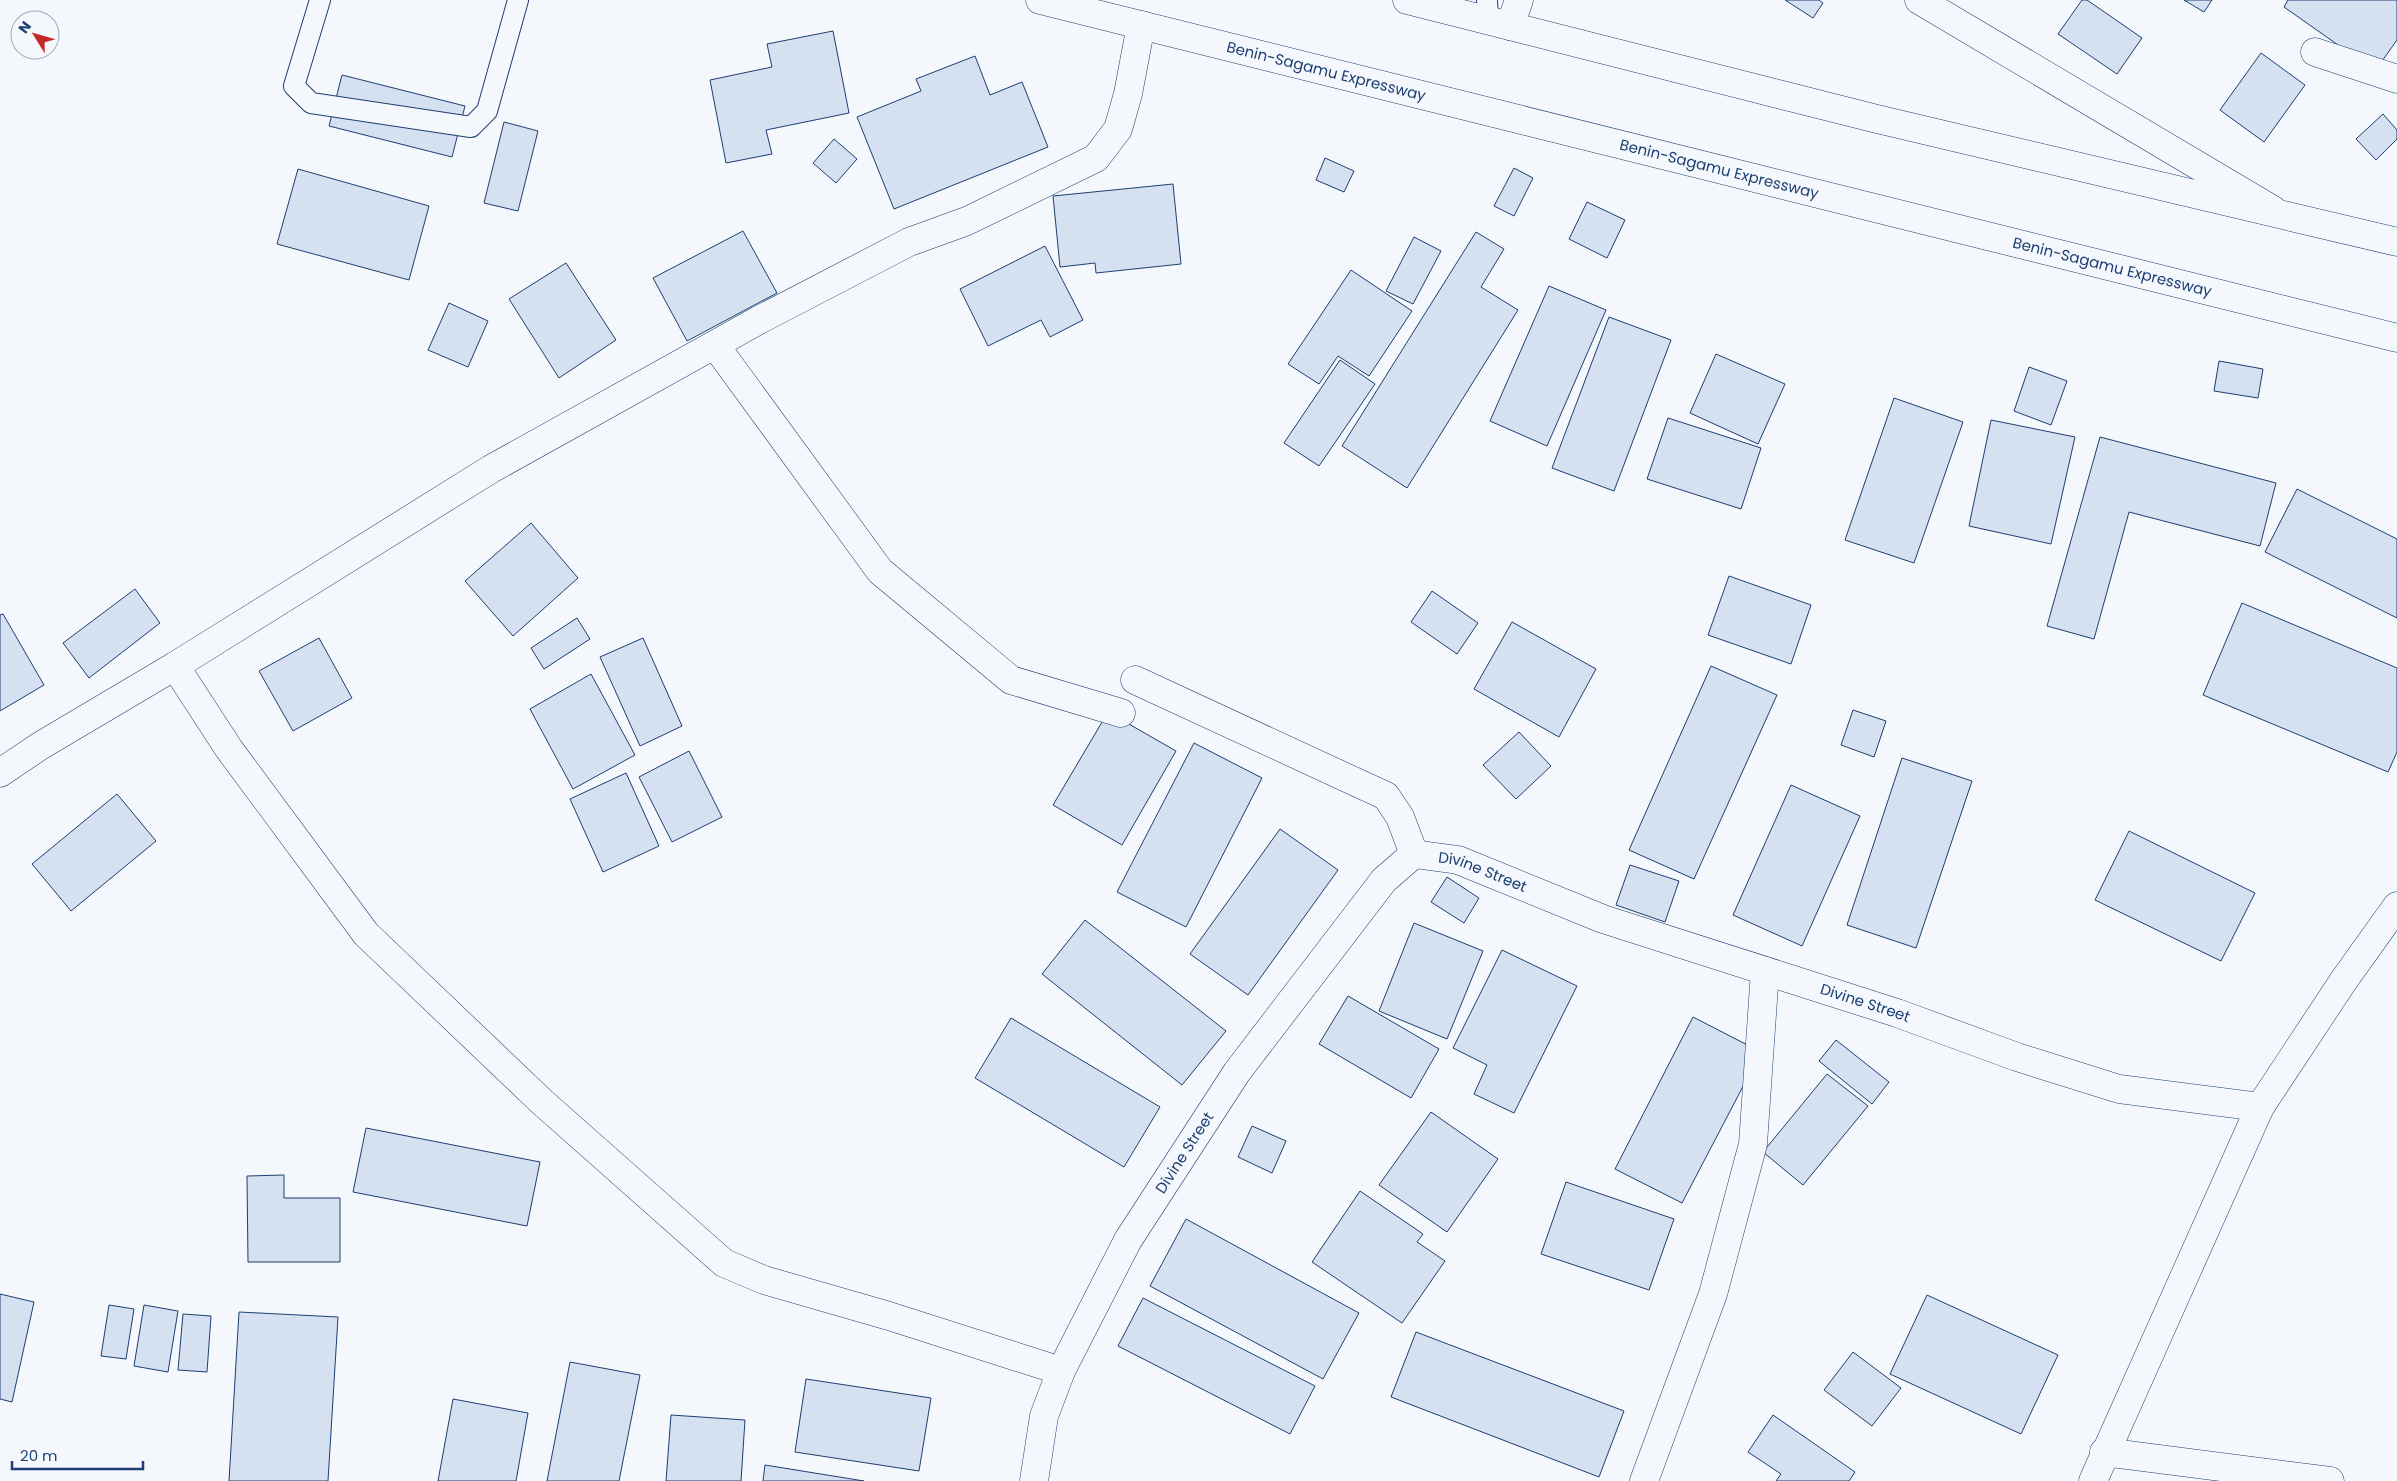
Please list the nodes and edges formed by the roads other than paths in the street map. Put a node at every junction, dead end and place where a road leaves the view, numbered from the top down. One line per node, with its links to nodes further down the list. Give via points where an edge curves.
1 (320, 0): 2 (lane, via 294,86 311,103 471,128 487,111)
2 (518, 0)
3 (1040, 0): 8 (main road, Benin-Sagamu Expressway)
4 (1407, 0): 7 (main road)
5 (1519, 0): 7 (main road)
6 (1919, 0): 11 (main road)
7 (1495, 15): 11 (main road, via 1877,119)
8 (1141, 25): 13 (main road, Benin-Sagamu Expressway); 14 (main road, via 1118,129 1096,158 967,221 909,242)
9 (2315, 52): 10 (main road)
10 (2397, 79)
11 (2277, 212): 12 (main road)
12 (2397, 242)
13 (2397, 338)
14 (715, 344): 15 (main road, via 491,469); 17 (main road, via 880,571 1011,680)
15 (175, 666): 18 (main road); 23 (main road, via 229,748 366,934 541,1101 724,1263 764,1280)
16 (1135, 680): 19 (main road, via 1386,796 1400,816)
17 (1121, 713)
18 (0, 773)
19 (1414, 854): 21 (main road, Divine Street, via 1458,860 1603,918); 23 (main road, Divine Street, via 1384,880 1238,1072 1128,1240)
20 (2397, 906): 22 (main road)
21 (1765, 971): 22 (main road, Divine Street, via 2119,1090); 26 (main road, via 1753,1144 1713,1294)
22 (2260, 1107): 24 (main road)
23 (1061, 1371): 25 (main road, Divine Street, via 1044,1416)
24 (2104, 1452): 27 (main road); 28 (main road)
25 (1034, 1481)
26 (1644, 1481)
27 (2092, 1481)
28 (2330, 1481)

